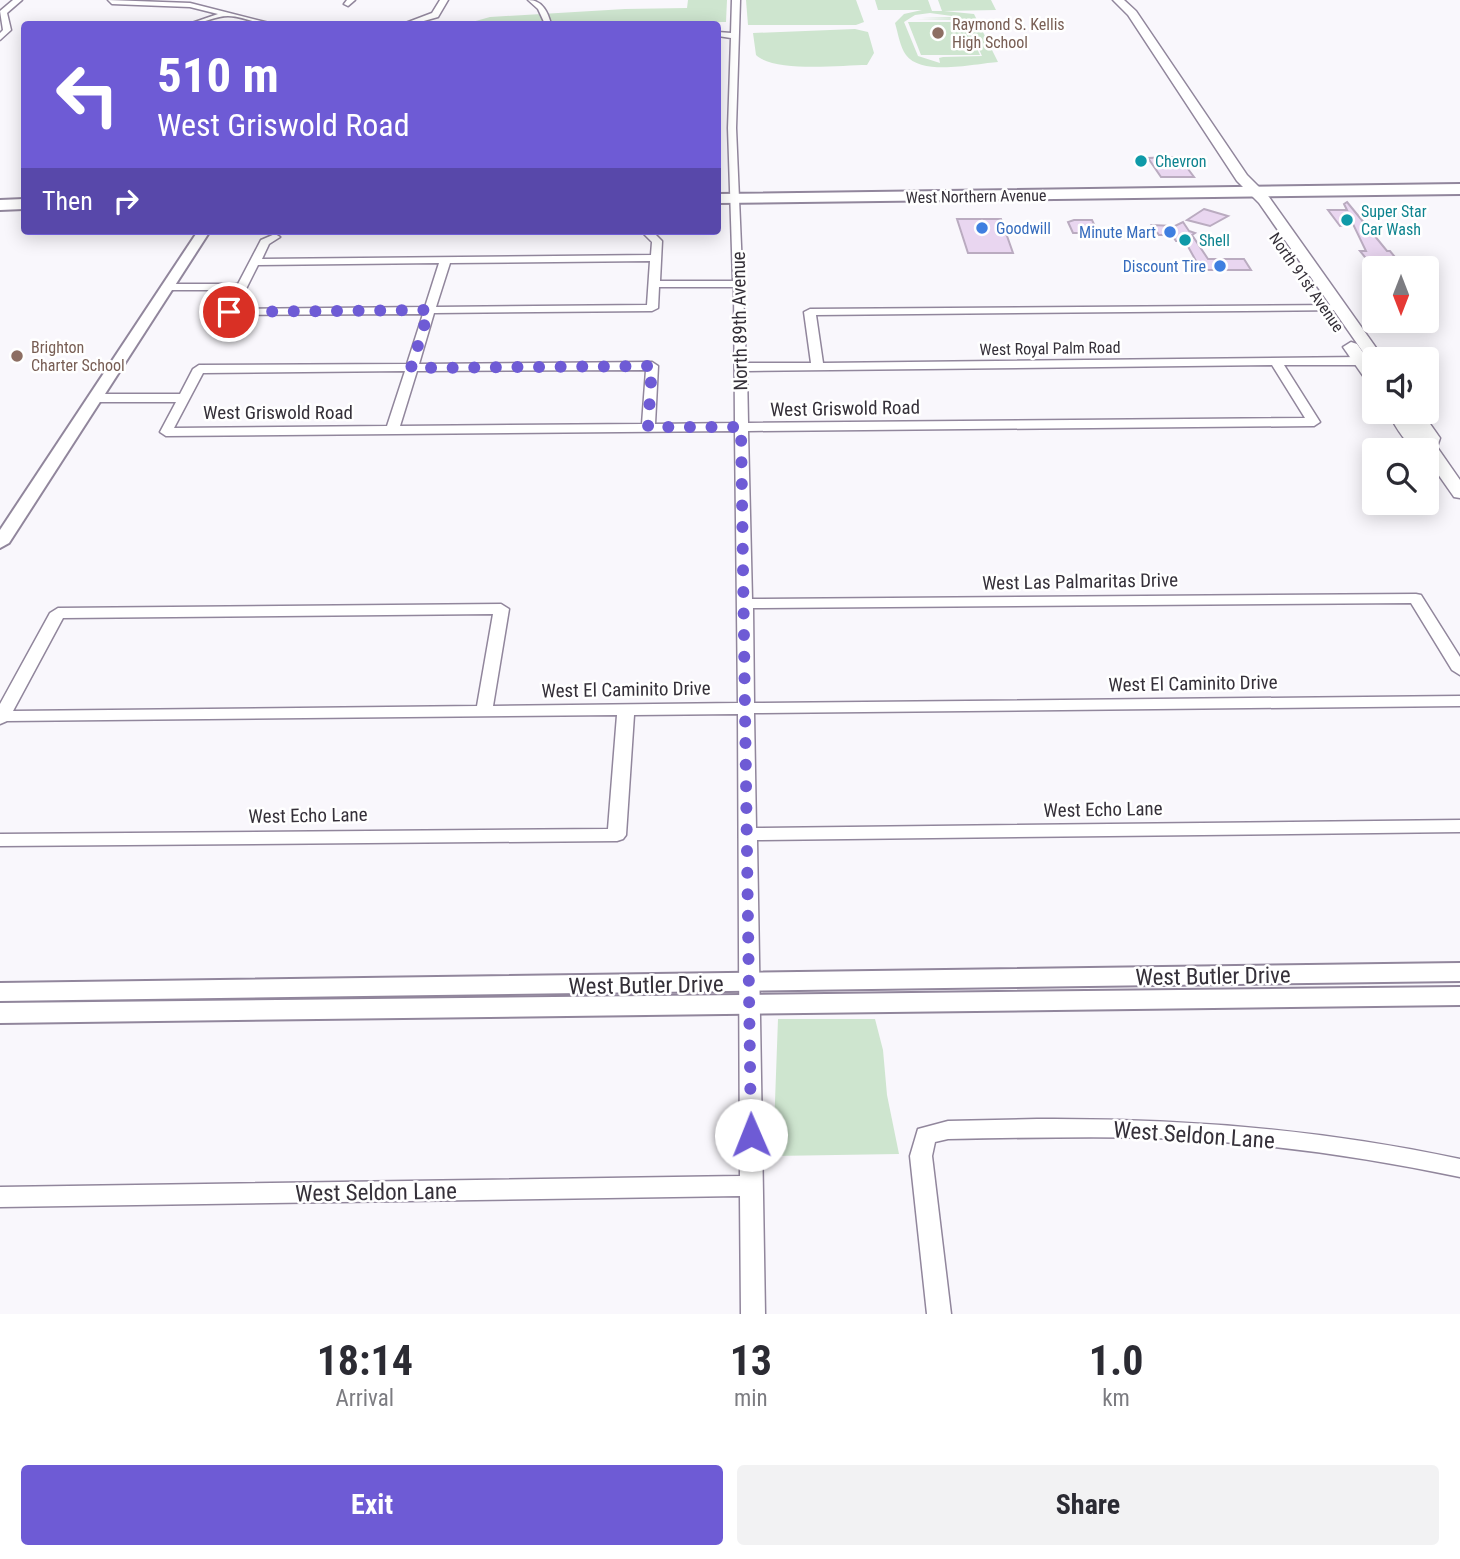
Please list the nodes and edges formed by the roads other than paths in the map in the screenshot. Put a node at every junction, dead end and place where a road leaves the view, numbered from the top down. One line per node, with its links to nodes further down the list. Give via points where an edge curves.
1 (18, 0): 8 (street)
2 (444, 0): 12 (street, via 435,15)
3 (532, 0): 13 (street)
4 (736, 0): 15 (street, North 89th Avenue)
5 (1118, 0): 7 (main road, North 91st Avenue)
6 (112, 1): 9 (street, via 183,4)
7 (1131, 7): 19 (main road, North 91st Avenue)
8 (3, 10): 16 (street, via 7,30)
9 (226, 14): 10 (street); 11 (street)
10 (202, 21)
11 (256, 21)
12 (419, 21)
13 (547, 21)
14 (721, 35): 15 (street)
15 (736, 36): 17 (street, North 89th Avenue)
16 (0, 38)
17 (726, 126): 21 (street, North 89th Avenue)
18 (1460, 191): 19 (main road, West Northern Avenue)
19 (1248, 192): 21 (main road, West Northern Avenue); 27 (main road, North 91st Avenue); 31 (main road, North 91st Avenue)
20 (721, 199): 21 (main road, West Northern Avenue)
21 (736, 199): 33 (street, North 89th Avenue)
22 (21, 204): 23 (main road)
23 (0, 205)
24 (201, 235): 34 (street)
25 (650, 235): 28 (street, via 657,241)
26 (275, 236): 30 (street, via 265,242)
27 (1280, 243): 31 (main road, via 1292,248 1304,266); 36 (main road, North 91st Avenue)
28 (656, 258): 29 (street); 32 (street)
29 (445, 261): 30 (street); 37 (street)
30 (254, 262): 35 (street)
31 (1320, 278): 36 (main road, North 91st Avenue)
32 (655, 284): 33 (street); 37 (street, via 652,308)
33 (739, 284): 42 (street, North 89th Avenue)
34 (167, 287): 35 (street); 44 (street)
35 (242, 287): 37 (street, via 229,312)
36 (1333, 308): 38 (main road, North 91st Avenue); 41 (street, via 810,312)
37 (429, 310): 43 (street)
38 (1362, 351)
39 (1276, 362): 40 (street, West Royal Palm Road); 41 (street, West Royal Palm Road); 47 (street, West Griswold Road, via 1314,422)
40 (1362, 363)
41 (817, 366): 42 (street, West Royal Palm Road)
42 (740, 367): 47 (street, North 89th Avenue)
43 (411, 368): 45 (street, via 199,369); 46 (street, via 652,366); 48 (street)
44 (96, 398): 45 (street); 51 (street)
45 (184, 398): 48 (street, West Griswold Road, via 166,432)
46 (648, 427): 47 (street, West Griswold Road); 48 (street, West Griswold Road)
47 (741, 427): 52 (street, North 89th Avenue)
48 (392, 431)
49 (1439, 463): 50 (main road)
50 (1460, 493)
51 (0, 543)
52 (745, 604): 53 (street, West Las Palmaritas Drive, via 1416,598); 55 (street, North 89th Avenue)
53 (1460, 670)
54 (1460, 701): 55 (street, West El Caminito Drive)
55 (745, 709): 56 (street, West El Caminito Drive); 60 (street, North 89th Avenue)
56 (626, 710): 57 (street, West El Caminito Drive); 61 (street, West Echo Lane, via 617,835)
57 (484, 711): 58 (street, West El Caminito Drive); 58 (street, via 501,609 58,613)
58 (1, 717)
59 (1460, 825): 60 (street, West Echo Lane)
60 (746, 834): 64 (street, North 89th Avenue)
61 (0, 840)
62 (1460, 979): 64 (street, West Butler Drive)
63 (0, 992): 64 (street, West Butler Drive)
64 (748, 994): 65 (street, West Butler Drive); 67 (street, North 89th Avenue)
65 (0, 1013)
66 (1460, 1168): 70 (street, West Seldon Lane, via 1341,1147 1186,1131 948,1130 926,1135 921,1156)
67 (751, 1186): 68 (street, West Seldon Lane); 69 (street, North 89th Avenue)
68 (0, 1197)
69 (753, 1314)
70 (939, 1314)

